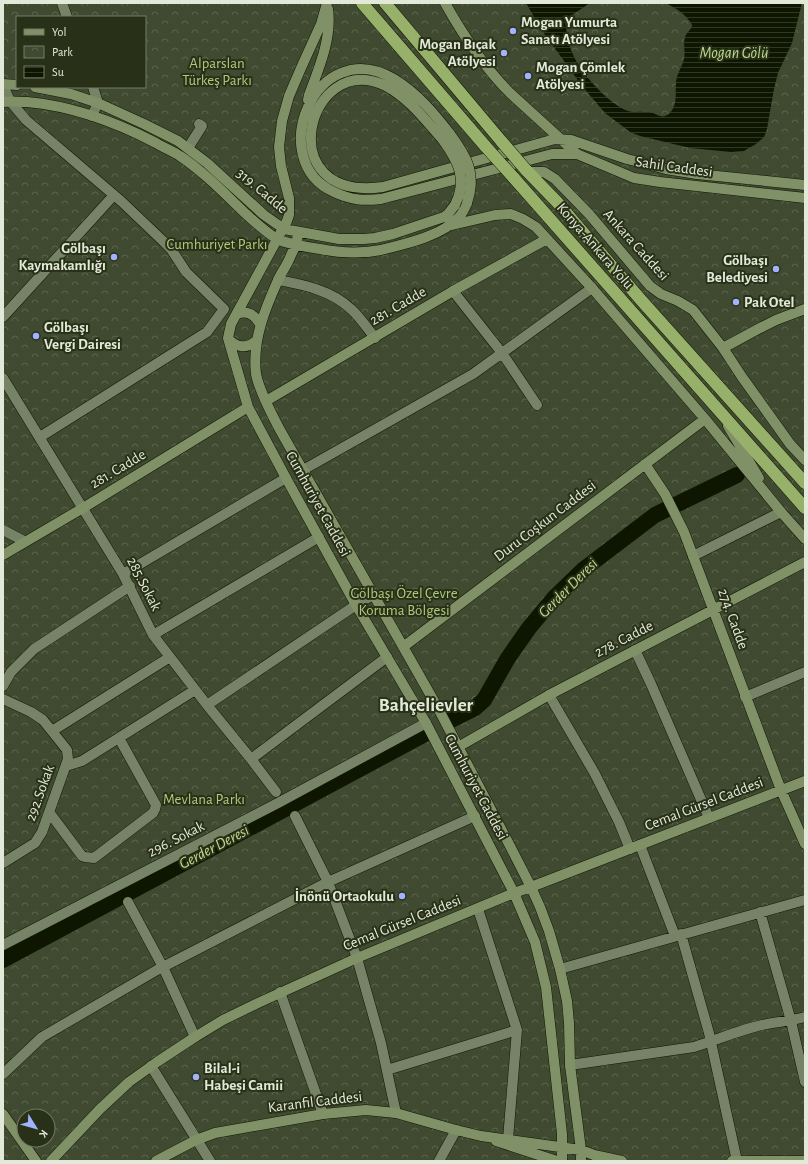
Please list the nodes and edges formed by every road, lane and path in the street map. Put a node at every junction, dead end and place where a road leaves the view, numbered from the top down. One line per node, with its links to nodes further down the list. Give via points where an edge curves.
1 (62, 3): 6 (street)
2 (327, 3): 13 (street, via 327,38 309,94); 25 (street, Cumhuriyet Caddesi, via 321,24 289,96 282,121 279,147 289,208)
3 (362, 3): 48 (highway, Konya-Ankara Yolu, bridge)
4 (385, 3): 20 (highway, bridge)
5 (445, 3): 17 (street, Sahil Caddesi, via 464,34 500,82)
6 (67, 16)
7 (3, 85): 8 (street); 11 (street)
8 (16, 85)
9 (40, 88): 12 (street, 319. Cadde)
10 (93, 88): 12 (street)
11 (6, 101): 14 (street, 319. Cadde, via 46,104); 22 (street)
12 (98, 103): 14 (street); 18 (street, 319. Cadde, via 166,134)
13 (308, 105): 16 (street, 319. Cadde, via 320,88 336,76 347,71 368,70 387,75 405,86 426,105); 19 (street, 319. Cadde, via 301,137 307,167 316,180 331,191 361,201 381,199 552,154)
14 (92, 116): 27 (street, 319. Cadde, via 141,135 179,156 256,224)
15 (199, 124): 18 (street, via 202,126)
16 (446, 137): 17 (street, 319. Cadde, via 401,97 385,86 367,80 349,82 334,89 322,101 311,128 313,152 325,174 339,183 364,189 383,187); 24 (street, 319. Cadde, bridge, via 464,154 472,179 467,203 460,217); 26 (street, 319. Cadde, bridge, via 461,176 461,190 455,204 444,217 375,238 339,239)
17 (558, 139): 19 (street, Sahil Caddesi); 21 (street, via 571,140 666,169)
18 (188, 148): 25 (street, 319. Cadde, via 264,215)
19 (578, 154): 23 (street, Sahil Caddesi, via 634,178)
20 (526, 171): 42 (street, Ankara Caddesi, via 544,172 555,179 589,214 650,286 693,310); 55 (highway, via 557,202)
21 (805, 185)
22 (114, 195): 35 (street); 36 (street, via 172,249 186,272 224,309)
23 (805, 198)
24 (450, 225): 28 (street, 319. Cadde, via 511,214 536,227); 29 (street, 319. Cadde, via 427,236 372,252 332,252)
25 (284, 229): 26 (street, 319. Cadde); 27 (street, Cumhuriyet Caddesi)
26 (299, 232): 29 (street, Cumhuriyet Caddesi)
27 (278, 239): 29 (street, 319. Cadde); 34 (street, Cumhuriyet Caddesi)
28 (546, 239): 31 (street); 32 (street, 281. Cadde)
29 (295, 245): 30 (street, Cumhuriyet Caddesi)
30 (278, 280): 37 (street, Cumhuriyet Caddesi); 40 (street, via 329,294 350,308)
31 (592, 288): 43 (street); 49 (street)
32 (453, 291): 40 (street, 281. Cadde); 43 (street)
33 (805, 309): 42 (street, via 762,327)
34 (237, 314): 37 (street, via 244,312 253,315); 38 (street, Cumhuriyet Caddesi)
35 (3, 317)
36 (216, 320): 38 (street); 50 (street, via 207,332)
37 (260, 324): 41 (street, Cumhuriyet Caddesi)
38 (230, 326): 39 (street, Cumhuriyet Caddesi)
39 (228, 338): 41 (street, via 231,342 245,347); 47 (street, Cumhuriyet Caddesi)
40 (375, 338): 45 (street, 281. Cadde)
41 (256, 341): 45 (street, Cumhuriyet Caddesi, via 256,374)
42 (723, 348): 51 (street, Ankara Caddesi, via 746,384 790,444)
43 (502, 353): 46 (street); 53 (street, via 473,374)
44 (3, 378): 50 (street, 285.Sokak)
45 (266, 402): 53 (street, Cumhuriyet Caddesi)
46 (537, 405)
47 (248, 407): 54 (street, Cumhuriyet Caddesi); 56 (street, 281. Cadde)
48 (719, 411): 57 (highway, Konya-Ankara Yolu); 58 (street)
49 (704, 419): 52 (street, Duru Coşkun Caddesi); 58 (street)
50 (40, 437): 56 (street, 285.Sokak)
51 (805, 460)
52 (645, 464): 64 (street, 274. Cadde, via 665,494); 72 (street, Duru Coşkun Caddesi)
53 (303, 470): 68 (street, Cumhuriyet Caddesi)
54 (286, 478): 60 (street, Cumhuriyet Caddesi); 66 (street)
55 (805, 483)
56 (83, 508): 62 (street, 281. Cadde); 66 (street, 285.Sokak)
57 (805, 508)
58 (778, 509): 61 (street); 64 (street)
59 (3, 530): 62 (street)
60 (318, 537): 69 (street, Cumhuriyet Caddesi); 71 (street)
61 (805, 539)
62 (24, 542): 63 (street, 281. Cadde)
63 (3, 555)
64 (693, 556): 70 (street, 274. Cadde)
65 (805, 562): 70 (street, 278. Cadde)
66 (124, 574): 67 (street, 285.Sokak)
67 (130, 586): 71 (street, 285.Sokak); 77 (street, via 34,649 11,672)
68 (373, 595): 69 (street); 72 (street, Cumhuriyet Caddesi)
69 (356, 605): 75 (street, Cumhuriyet Caddesi); 82 (street)
70 (713, 609): 73 (street, 278. Cadde); 80 (street, 274. Cadde)
71 (153, 635): 74 (street, 285.Sokak)
72 (403, 647): 86 (street, Cumhuriyet Caddesi)
73 (635, 650): 79 (street, 278. Cadde); 95 (street)
74 (170, 657): 78 (street, 285.Sokak); 84 (street)
75 (387, 657): 83 (street, Cumhuriyet Caddesi); 87 (street)
76 (805, 672): 80 (street)
77 (3, 686)
78 (195, 690): 82 (street, 285.Sokak); 85 (street)
79 (549, 695): 86 (street, 278. Cadde); 97 (street)
80 (745, 697): 90 (street, 274. Cadde)
81 (3, 699): 84 (street, 292.Sokak, via 31,712 43,720)
82 (206, 705): 87 (street, 285.Sokak)
83 (426, 723): 94 (street, Cumhuriyet Caddesi); 107 (street, 296. Sokak, via 278,803)
84 (52, 731): 88 (street, 292.Sokak, via 66,750)
85 (119, 738): 88 (street, via 82,761); 92 (street, via 156,805 153,813 94,858 90,858 82,856)
86 (458, 747): 100 (street, Cumhuriyet Caddesi)
87 (251, 759): 91 (street, 285.Sokak)
88 (66, 766): 92 (street, 292.Sokak)
89 (805, 781): 90 (street, Cemal Gürsel Caddesi)
90 (781, 790): 95 (street, Cemal Gürsel Caddesi); 96 (street, 274. Cadde)
91 (276, 792)
92 (50, 812): 98 (street, 292.Sokak, via 35,843)
93 (295, 816): 99 (street)
94 (475, 816): 99 (street); 101 (street, Cumhuriyet Caddesi)
95 (709, 818): 97 (street, Cemal Gürsel Caddesi)
96 (804, 839)
97 (635, 847): 100 (street, Cemal Gürsel Caddesi); 106 (street)
98 (3, 863)
99 (328, 882): 108 (street); 109 (street)
100 (531, 887): 101 (street, Cemal Gürsel Caddesi); 110 (street, Cumhuriyet Caddesi, via 549,931)
101 (514, 892): 104 (street, Cemal Gürsel Caddesi); 129 (street, Cumhuriyet Caddesi, via 535,942 546,987)
102 (805, 900): 105 (street)
103 (128, 902): 109 (street)
104 (478, 908): 108 (street, Cemal Gürsel Caddesi); 114 (street)
105 (760, 912): 106 (street); 113 (street)
106 (678, 935): 110 (street); 116 (street)
107 (3, 945)
108 (357, 958): 111 (street, Cemal Gürsel Caddesi); 119 (street)
109 (163, 967): 115 (street); 120 (street, via 42,1037)
110 (560, 969): 117 (street, Cumhuriyet Caddesi, via 569,1023)
111 (280, 992): 115 (street, Cemal Gürsel Caddesi); 123 (street)
112 (805, 1017): 113 (street)
113 (792, 1021): 116 (street, via 762,1024); 121 (street)
114 (517, 1030): 119 (street); 127 (street)
115 (195, 1037): 118 (street, Cemal Gürsel Caddesi)
116 (710, 1042): 117 (street, via 694,1047); 141 (street)
117 (570, 1065): 130 (street, Cumhuriyet Caddesi)
118 (151, 1066): 128 (street); 132 (street, Cemal Gürsel Caddesi, via 100,1109)
119 (386, 1070): 124 (street)
120 (3, 1074)
121 (805, 1082)
122 (3, 1114): 131 (street)
123 (323, 1114): 124 (street, Karanfil Caddesi, via 366,1110); 128 (street, Karanfil Caddesi, via 215,1133)
124 (396, 1114): 125 (street, Karanfil Caddesi)
125 (456, 1130): 126 (street, Karanfil Caddesi); 135 (street)
126 (481, 1136): 127 (street, Karanfil Caddesi); 136 (street, Karanfil Caddesi)
127 (508, 1139): 129 (street, Karanfil Caddesi)
128 (196, 1140): 133 (street, Karanfil Caddesi); 134 (street)
129 (562, 1147): 130 (street, Karanfil Caddesi); 137 (street, Cumhuriyet Caddesi)
130 (581, 1150): 138 (street, Cumhuriyet Caddesi); 139 (street, Karanfil Caddesi)
131 (36, 1161)
132 (51, 1161)
133 (156, 1161)
134 (210, 1161)
135 (439, 1161)
136 (557, 1161)
137 (562, 1161)
138 (581, 1161)
139 (622, 1161)
140 (732, 1161): 141 (street)
141 (737, 1161): 142 (street)
142 (775, 1161): 143 (street)
143 (805, 1161)

